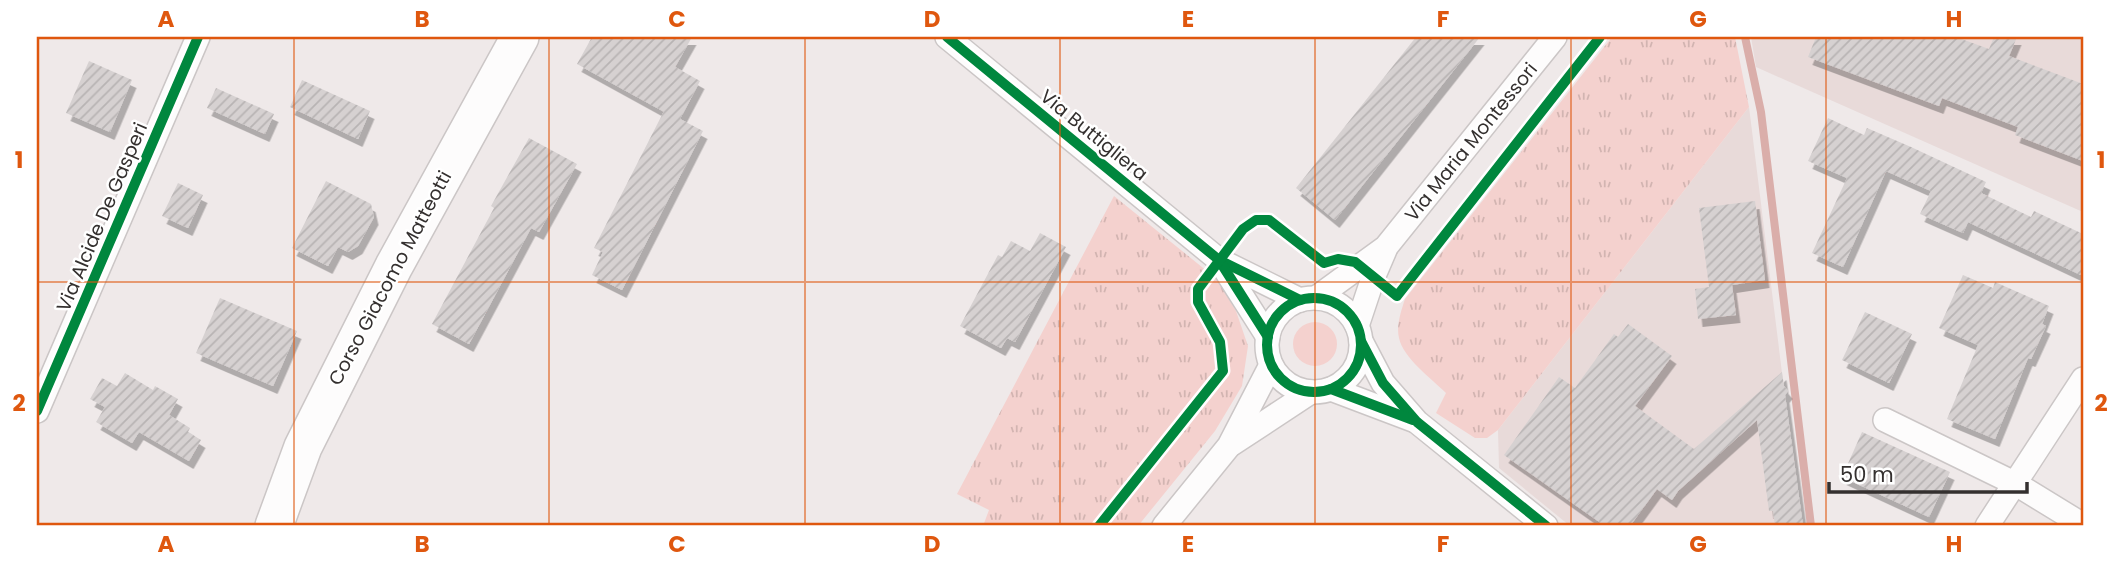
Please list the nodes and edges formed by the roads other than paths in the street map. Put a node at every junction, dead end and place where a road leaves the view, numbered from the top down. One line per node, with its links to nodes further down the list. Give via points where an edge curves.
1 (198, 37): 13 (street, Via Alcide De Gasperi)
2 (520, 37): 19 (main road, Corso Giacomo Matteotti, via 387,278 303,447)
3 (947, 37): 6 (street, Via Buttigliera)
4 (1555, 37): 5 (street, Via Maria Montessori)
5 (1387, 247): 7 (street, Via Maria Montessori); 8 (street, Via Maria Montessori, via 1373,278)
6 (1219, 260): 7 (street, Via Buttigliera); 9 (street, Via Buttigliera)
7 (1308, 299): 8 (street, via 1340,306); 9 (street, via 1278,314)
8 (1359, 333): 12 (street, via 1360,356 1354,370 1344,381); 15 (street, via 1383,383)
9 (1268, 337): 10 (street)
10 (1271, 365): 12 (street, via 1287,384); 16 (street)
11 (2083, 379): 17 (street)
12 (1321, 391): 15 (street); 16 (street)
13 (37, 411)
14 (1885, 420): 17 (street)
15 (1417, 422): 21 (street)
16 (1229, 446): 20 (street)
17 (2015, 484): 18 (street); 22 (street)
18 (2083, 525)
19 (274, 526)
20 (1164, 526)
21 (1546, 526)
22 (1987, 526)

